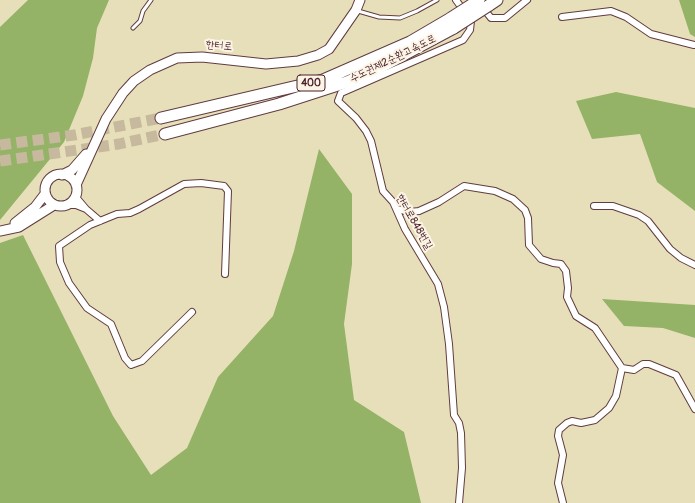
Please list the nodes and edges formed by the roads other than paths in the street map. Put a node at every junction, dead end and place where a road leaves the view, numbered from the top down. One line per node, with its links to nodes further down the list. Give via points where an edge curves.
1 (151, 0): 10 (lane, via 140,21)
2 (360, 0): 7 (main road, 한터로)
3 (437, 0): 7 (lane, via 400,18 379,17)
4 (456, 0): 23 (street, 한터로848번길, via 471,21 470,30 463,40 341,93 338,100 366,131 371,141 383,191)
5 (526, 0): 6 (street, via 505,18 491,18)
6 (486, 2): 9 (highway, 수도권제2순환고속도로 / 400, bridge)
7 (356, 10): 14 (main road, 한터로, via 329,49 298,61 266,64 202,57 177,58 150,70 134,81 123,93 106,119)
8 (562, 17): 11 (street, via 611,11 626,17 651,34)
9 (453, 23): 12 (highway, 수도권제2순환고속도로 / 400, via 323,80); 13 (highway, 수도권제2순환고속도로 / 400, via 381,67 348,82 279,104)
10 (133, 28)
11 (694, 45)
12 (161, 118)
13 (165, 134)
14 (91, 152): 15 (main road, 한터로, via 72,170); 16 (main road, 한터로)
15 (62, 175): 16 (main road, via 71,178); 17 (main road, via 49,180)
16 (76, 186): 18 (main road)
17 (45, 194): 19 (main road); 25 (main road, via 27,214)
18 (75, 196): 20 (main road); 22 (street)
19 (54, 205): 20 (main road); 25 (main road, via 19,227)
20 (67, 205): 22 (street)
21 (594, 206): 26 (street, via 613,206 639,215 648,221 670,249)
22 (86, 209): 24 (street)
23 (397, 209): 29 (street, via 419,211 464,186 495,191 513,199 525,210 528,218 529,245 541,259 561,264 568,279 569,304 576,316 595,328); 31 (street, 한터로848번길, via 405,229 438,284 444,307 454,415 461,433)
24 (100, 221): 27 (street, via 139,209 184,184 224,186 228,192); 28 (street, via 60,243 58,253 69,283 87,308 111,324 127,362 131,365 142,361)
25 (2, 231)
26 (695, 265)
27 (225, 274)
28 (192, 312)
29 (622, 368): 30 (street, via 634,370 643,364 649,364 670,371 676,375); 32 (street, via 616,396 609,408 594,420 581,423 572,421 559,430 563,455 558,483)
30 (695, 409)
31 (459, 503)
32 (563, 503)

